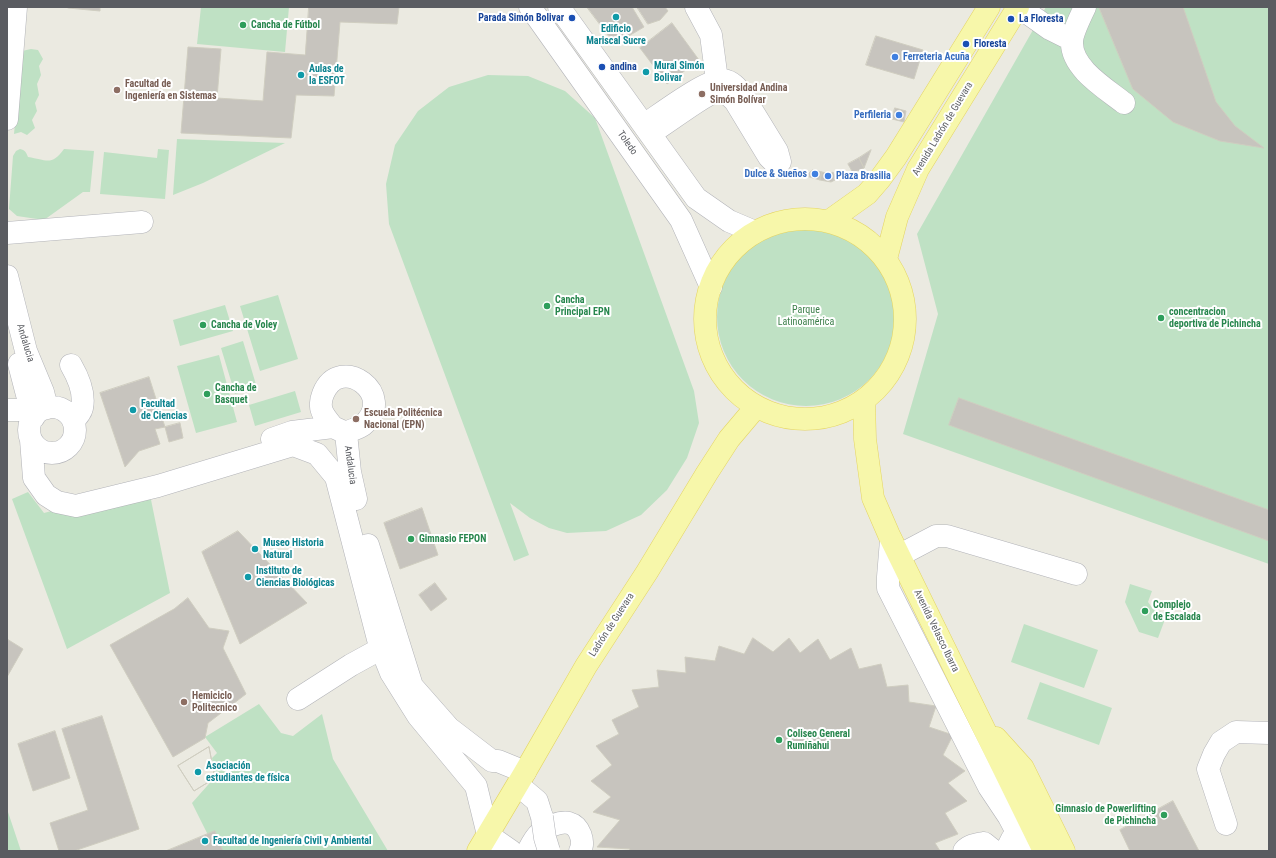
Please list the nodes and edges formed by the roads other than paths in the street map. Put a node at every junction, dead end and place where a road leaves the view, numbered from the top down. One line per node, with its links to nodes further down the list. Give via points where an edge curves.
1 (16, 7): 11 (street)
2 (530, 7): 19 (street, Toledo, via 681,220)
3 (559, 7): 12 (street)
4 (696, 7): 9 (street, via 711,35)
5 (989, 7): 13 (main road, via 880,179 867,194)
6 (1018, 7): 8 (street, via 1050,29); 17 (main road, Avenida Ladrón de Guevara, via 918,169 897,216)
7 (1085, 7): 8 (street)
8 (1072, 40): 10 (street, via 1075,59 1089,75)
9 (717, 80): 12 (street, via 705,85); 12 (street, via 726,80 739,90 777,151 780,162 776,164 769,157 735,102 728,94 722,92 706,96)
10 (1124, 103)
11 (7, 119)
12 (647, 130): 15 (street, via 696,198 729,221)
13 (828, 221): 15 (main road, via 803,218 778,222); 17 (main road, via 863,236)
14 (142, 222): 16 (street)
15 (755, 232): 19 (main road, via 736,247 721,266)
16 (7, 233)
17 (886, 259): 22 (main road, via 901,287 906,318 901,350 886,378)
18 (7, 276): 25 (street, Andalucia, via 26,351 43,392)
19 (711, 287): 23 (main road, via 705,314 708,342 717,368 734,390)
20 (7, 323): 25 (street, Andalucia)
21 (71, 365): 26 (street, via 78,377 82,408)
22 (864, 401): 23 (main road, via 838,414 810,420 782,417); 28 (main road, Avenida Velasco Ibarra, via 865,438 873,498)
23 (756, 407): 34 (main road, Ladrón de Guevara, via 729,438 706,473 647,572 586,666)
24 (7, 410): 25 (street)
25 (37, 412): 26 (street, via 55,408 69,414); 27 (street, via 30,424 30,432)
26 (73, 421): 27 (street, via 74,437 65,449 58,453 50,453)
27 (37, 445): 30 (street, Andalucia, via 34,478 46,495 57,502 76,506 158,486 293,445 317,454 336,477); 30 (street, Andalucia, via 46,474 54,484 60,490 81,496 156,478 292,432 340,430)
28 (895, 547): 29 (street, via 936,536 947,536); 32 (main road, Avenida Velasco Ibarra); 38 (street, via 888,588 989,787 1009,817)
29 (1076, 574)
30 (389, 644): 31 (street); 34 (street, Andalucia, via 412,686 449,728 492,761 498,761); 37 (street, Andalucia, via 392,674 418,716 476,786)
31 (298, 699)
32 (977, 716): 44 (main road, Avenida Velasco Ibarra); 45 (main road, via 1023,768)
33 (1269, 733): 36 (street, via 1236,732 1221,742 1214,754 1208,769)
34 (522, 778): 35 (street, Andalucia, via 537,801); 37 (main road, Ladrón de Guevara)
35 (546, 822): 40 (street); 41 (street, Andalucia, bridge, via 545,838); 42 (street, via 569,823 576,828 582,839)
36 (1226, 824)
37 (481, 847): 39 (street)
38 (1007, 847): 43 (street, via 984,843 976,844)
39 (511, 851)
40 (528, 851)
41 (549, 851)
42 (580, 851)
43 (964, 851)
44 (1044, 851)
45 (1064, 851)

